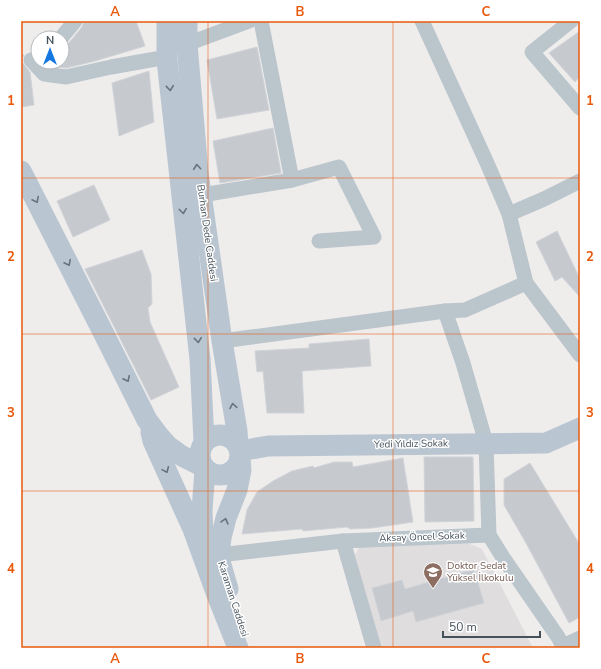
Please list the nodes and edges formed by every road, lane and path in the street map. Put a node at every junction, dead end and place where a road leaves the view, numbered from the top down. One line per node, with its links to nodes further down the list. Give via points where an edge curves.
1 (74, 21): 8 (street)
2 (167, 21): 10 (main road, Burhan Dede Caddesi)
3 (187, 21): 9 (main road, Burhan Dede Caddesi)
4 (249, 21): 9 (street)
5 (261, 21): 14 (street)
6 (422, 21): 17 (street)
7 (571, 21): 12 (street, via 532,52)
8 (67, 30)
9 (187, 44): 16 (main road, Burhan Dede Caddesi, one-way to 9)
10 (167, 57): 11 (street, via 66,77 44,74); 25 (main road, Burhan Dede Caddesi, one-way to 25, via 200,359)
11 (40, 70)
12 (580, 108)
13 (21, 171): 23 (main road, one-way to 23)
14 (292, 180): 16 (street); 18 (street, via 339,167 374,237)
15 (580, 181): 17 (street)
16 (202, 195): 21 (main road, Burhan Dede Caddesi)
17 (508, 214): 19 (street)
18 (319, 241)
19 (526, 283): 20 (street, via 465,310); 22 (street)
20 (445, 311): 21 (street); 26 (street)
21 (222, 341): 27 (main road, Burhan Dede Caddesi, one-way to 21)
22 (580, 355)
23 (147, 420): 28 (main road, via 168,446); 31 (main road, Karaman Caddesi, one-way to 31, via 153,441 193,529)
24 (578, 434): 26 (main road, Yedi Yıldız Sokak, via 546,442)
25 (204, 442): 27 (main road, via 214,436 227,436 233,440); 28 (main road, via 199,453)
26 (486, 443): 27 (main road, Yedi Yıldız Sokak, via 268,446); 29 (street)
27 (239, 451): 28 (main road, via 238,464 229,474 216,476); 31 (main road, Karaman Caddesi, one-way to 27, via 237,490 241,470)
28 (203, 468): 31 (main road, Karaman Caddesi, via 203,548)
29 (489, 534): 30 (street, Aksay Öncel Sokak); 33 (street)
30 (343, 540): 31 (street, Aksay Öncel Sokak); 36 (street)
31 (212, 558): 34 (main road, Karaman Caddesi); 35 (main road, Karaman Caddesi, via 221,565)
32 (580, 638): 33 (street)
33 (564, 647)
34 (238, 648)
35 (250, 648)
36 (374, 648)

